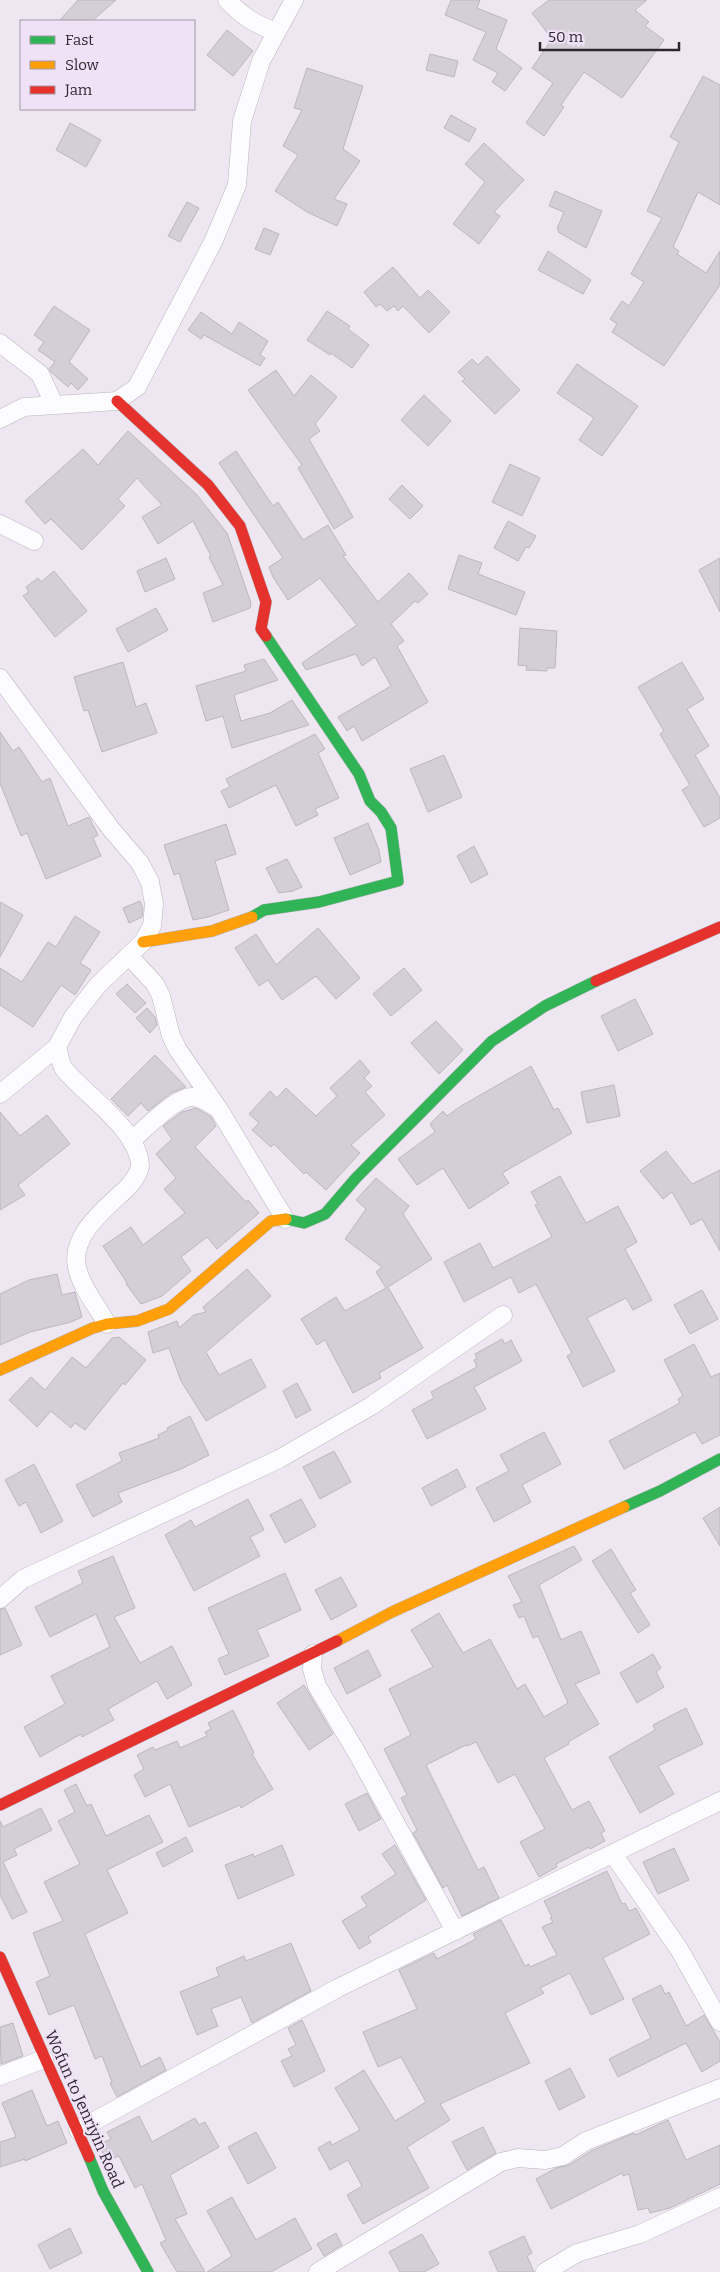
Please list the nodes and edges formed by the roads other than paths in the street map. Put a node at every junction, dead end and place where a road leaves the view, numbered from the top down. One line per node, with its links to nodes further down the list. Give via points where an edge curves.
1 (227, 0): 3 (street, via 257,25)
2 (294, 0): 3 (street)
3 (277, 32): 5 (street, via 261,61 242,121 237,185 213,242 136,387)
4 (0, 343): 6 (street, via 40,374)
5 (117, 401): 6 (street); 12 (street, via 208,485 240,526 266,602 261,629 359,774 370,801 391,828 398,881 319,902 264,910 212,931)
6 (54, 404): 7 (street, via 24,407)
7 (0, 419)
8 (0, 524): 9 (street)
9 (34, 541)
10 (0, 678): 12 (street, via 111,829 140,863 150,882 154,904 152,926)
11 (720, 927): 18 (street, via 611,973 516,1022 485,1048 356,1178 325,1214 304,1222)
12 (143, 942): 13 (street)
13 (130, 956): 14 (street, via 98,984); 16 (street, via 155,984 170,1036)
14 (56, 1047): 15 (street); 17 (street, via 63,1067)
15 (0, 1094)
16 (218, 1108): 17 (street, via 191,1097 179,1100); 18 (street)
17 (131, 1141): 20 (street, via 138,1152 140,1168 131,1184 81,1238 76,1253 78,1274)
18 (285, 1219): 20 (street, via 271,1221 258,1231 170,1309 137,1321)
19 (503, 1315): 23 (street, via 371,1406 279,1459 22,1579)
20 (108, 1324): 21 (street)
21 (0, 1370)
22 (720, 1460): 24 (street, via 660,1491 392,1612)
23 (0, 1599)
24 (313, 1654): 26 (street); 28 (street, via 312,1669 317,1686)
25 (720, 1801): 27 (street)
26 (0, 1805)
27 (613, 1854): 28 (street); 30 (street, via 679,1949)
28 (455, 1931): 34 (street, via 338,1988)
29 (0, 1956): 31 (street, Wofun to Jenriyin Road)
30 (720, 2022)
31 (44, 2059): 32 (street); 34 (street, Wofun to Jenriyin Road)
32 (0, 2076)
33 (720, 2088): 37 (street, via 586,2141 563,2156 500,2162)
34 (78, 2130): 36 (street, Wofun to Jenriyin Road, via 103,2191)
35 (720, 2198): 38 (street, via 640,2234 577,2253)
36 (148, 2272)
37 (318, 2272)
38 (545, 2272)

